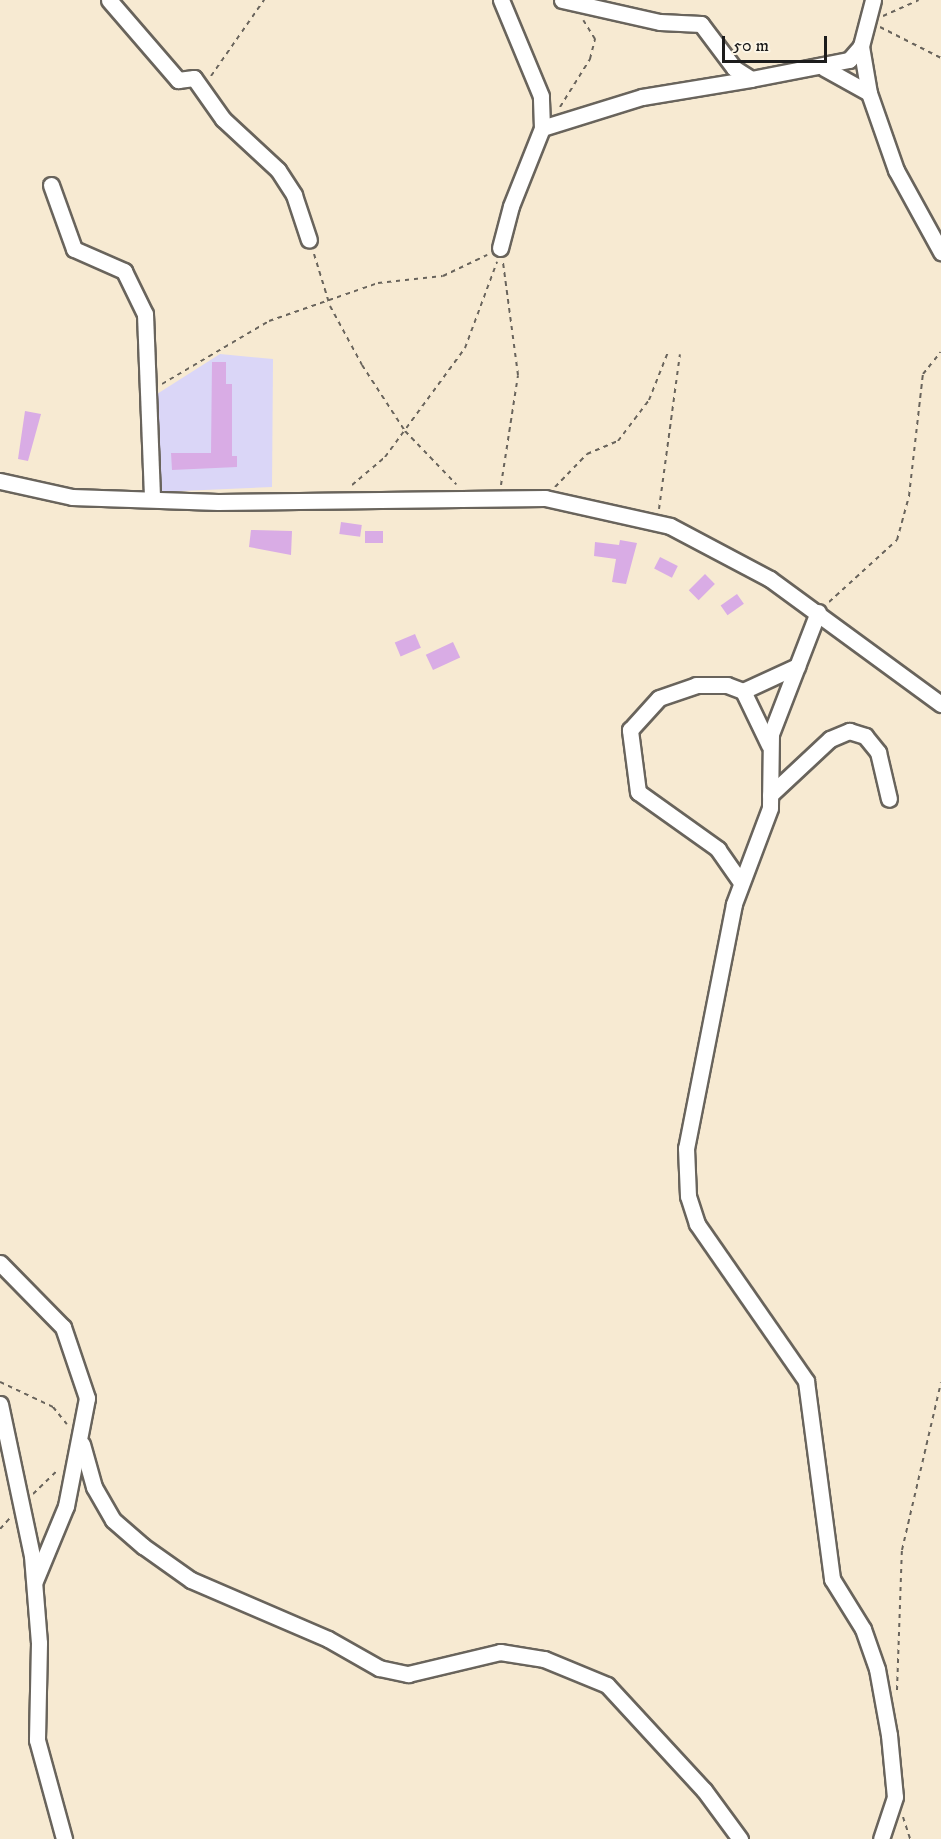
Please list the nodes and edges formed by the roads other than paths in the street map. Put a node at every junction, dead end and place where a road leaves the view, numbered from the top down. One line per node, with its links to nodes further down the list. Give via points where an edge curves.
1 (109, 0): 11 (street, via 178,80 194,78 223,119 278,170 294,195)
2 (501, 0): 9 (street, via 541,96)
3 (873, 0): 5 (street)
4 (570, 1): 7 (street, via 660,22 701,24 734,68)
5 (861, 46): 6 (street, via 849,60); 8 (street)
6 (824, 68): 7 (street); 8 (street)
7 (751, 79): 9 (street, via 642,97)
8 (868, 93): 13 (street, via 885,127 896,170)
9 (542, 128): 12 (street, via 510,206)
10 (51, 185): 15 (street, via 74,249 124,271 145,315 151,390)
11 (309, 240)
12 (500, 248)
13 (941, 252)
14 (0, 481): 15 (street, via 72,497)
15 (152, 500): 16 (street, via 545,498 657,523 770,579)
16 (818, 612): 17 (street); 19 (street)
17 (797, 666): 18 (street); 20 (street, via 771,734)
18 (743, 692): 20 (street); 23 (street, via 727,685 696,686 669,695 642,711 630,730 638,792 718,849)
19 (941, 704)
20 (771, 749): 21 (street)
21 (770, 795): 22 (street, via 830,739 849,730 865,736 878,752); 23 (street, via 763,837)
22 (889, 799)
23 (740, 881): 30 (street, via 686,1148 688,1196 697,1224 806,1381 832,1579 863,1629 877,1669 889,1735 895,1797)
24 (0, 1263): 26 (street, via 63,1327 78,1358 87,1398)
25 (0, 1404): 27 (street, via 23,1503)
26 (82, 1444): 27 (street, via 66,1506); 29 (street, via 94,1487 113,1520 143,1546 191,1580 328,1639 379,1668 408,1674 500,1652 543,1659 607,1685 704,1790)
27 (34, 1584): 28 (street, via 37,1740)
28 (64, 1839)
29 (740, 1839)
30 (881, 1839)

